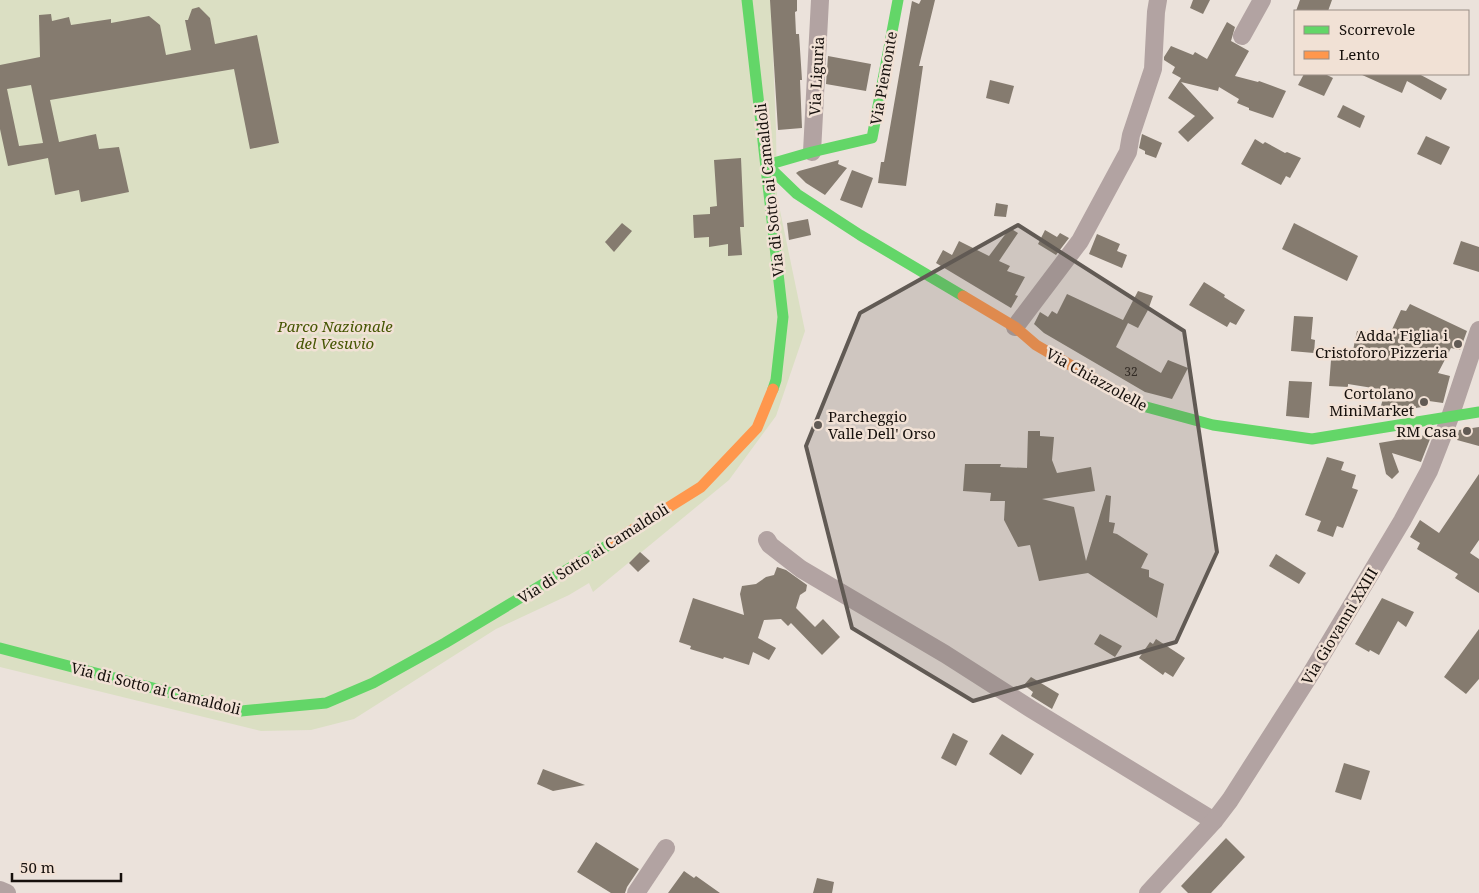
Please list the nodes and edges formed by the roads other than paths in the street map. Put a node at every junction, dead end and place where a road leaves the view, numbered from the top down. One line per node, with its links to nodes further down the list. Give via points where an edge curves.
1 (747, 0): 8 (street, Via di Sotto ai Camaldoli)
2 (820, 0): 7 (street, Via Liguria)
3 (898, 0): 7 (street, Via Piemonte, via 872,138)
4 (1158, 0): 9 (street, via 1153,69 1128,152 1080,241)
5 (1262, 0): 6 (street)
6 (1242, 36)
7 (812, 152): 8 (street, Via Piemonte)
8 (767, 165): 9 (street, Via Chiazzolelle, via 796,194); 14 (street, Via di Sotto ai Camaldoli, via 783,316 776,380 757,428 701,487 437,648 326,704 241,711)
9 (1015, 327): 12 (street, Via Chiazzolelle, via 1036,345 1139,405 1213,425 1312,439)
10 (1479, 330): 12 (street, Via Giovanni XXIII)
11 (1479, 412): 12 (street, Via Chiazzolelle)
12 (1450, 417): 15 (street, Via Giovanni XXIII, via 1429,471 1402,521 1310,675)
13 (767, 540): 15 (street, via 801,568)
14 (0, 648)
15 (1214, 821): 20 (street, Via Giovanni XXIII)
16 (666, 848): 19 (street)
17 (0, 890): 18 (street)
18 (7, 893)
19 (636, 893)
20 (1148, 893)

